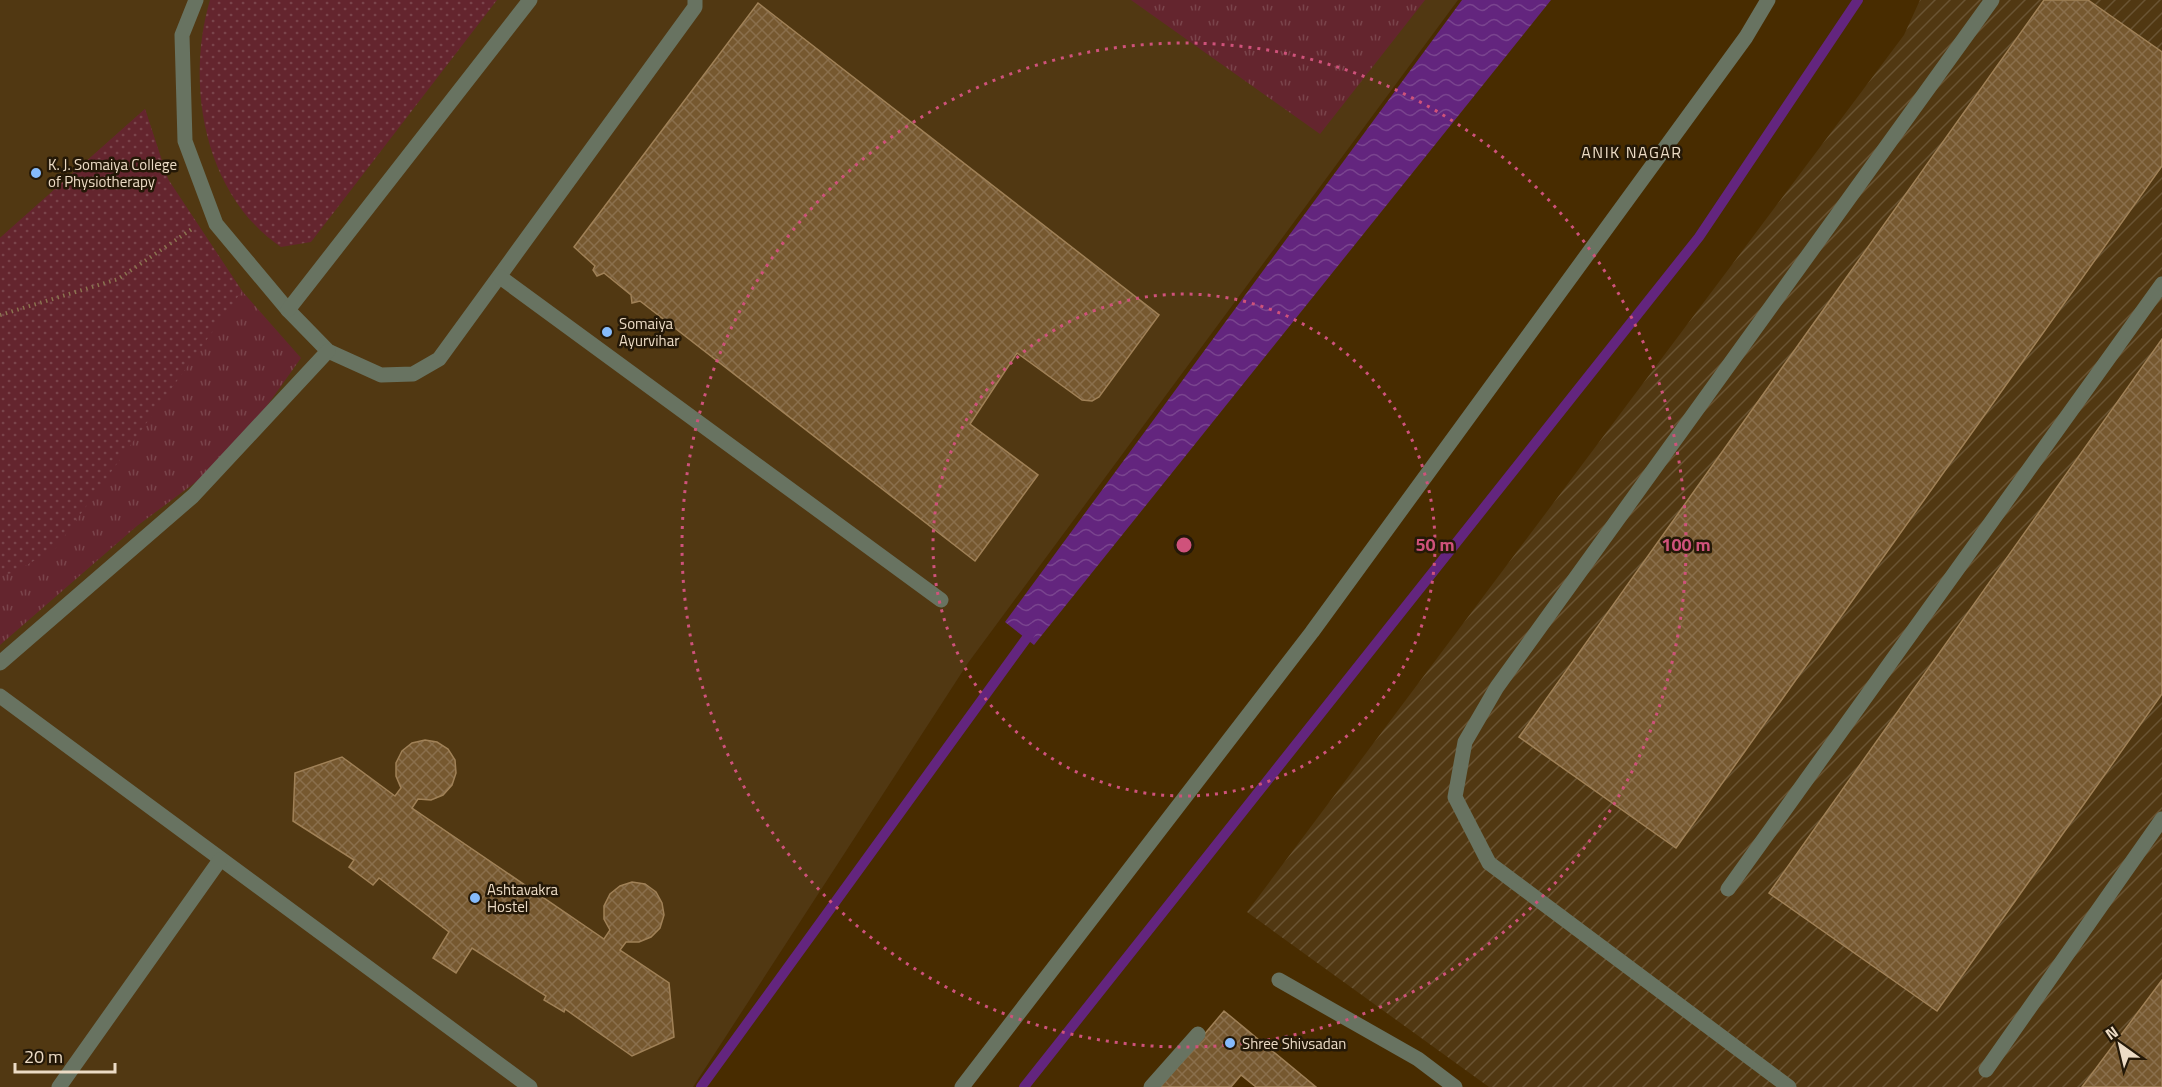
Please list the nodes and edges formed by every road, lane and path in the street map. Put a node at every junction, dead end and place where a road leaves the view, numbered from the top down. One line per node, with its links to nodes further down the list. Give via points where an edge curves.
1 (196, 0): 6 (street, via 182,35 185,141)
2 (530, 0): 9 (street)
3 (695, 0): 7 (street, via 695,7)
4 (1768, 0): 23 (street, via 1739,46 1312,632)
5 (1992, 0): 26 (street, via 1497,687 1465,742 1455,797 1489,863)
6 (213, 214): 9 (street, via 216,224); 10 (path, via 118,279)
7 (500, 277): 11 (street, via 439,359 413,374 381,375); 12 (street)
8 (2162, 284): 17 (street)
9 (288, 310): 11 (street)
10 (0, 315)
11 (328, 351): 13 (street, via 193,496)
12 (941, 600)
13 (0, 663)
14 (0, 696): 16 (street)
15 (2162, 819): 20 (street)
16 (220, 860): 21 (street); 22 (street)
17 (1728, 889)
18 (1279, 980): 25 (street, via 1418,1059)
19 (1197, 1034): 24 (street)
20 (1986, 1070)
21 (59, 1087)
22 (530, 1087)
23 (962, 1087)
24 (1151, 1087)
25 (1455, 1087)
26 (1789, 1087)

